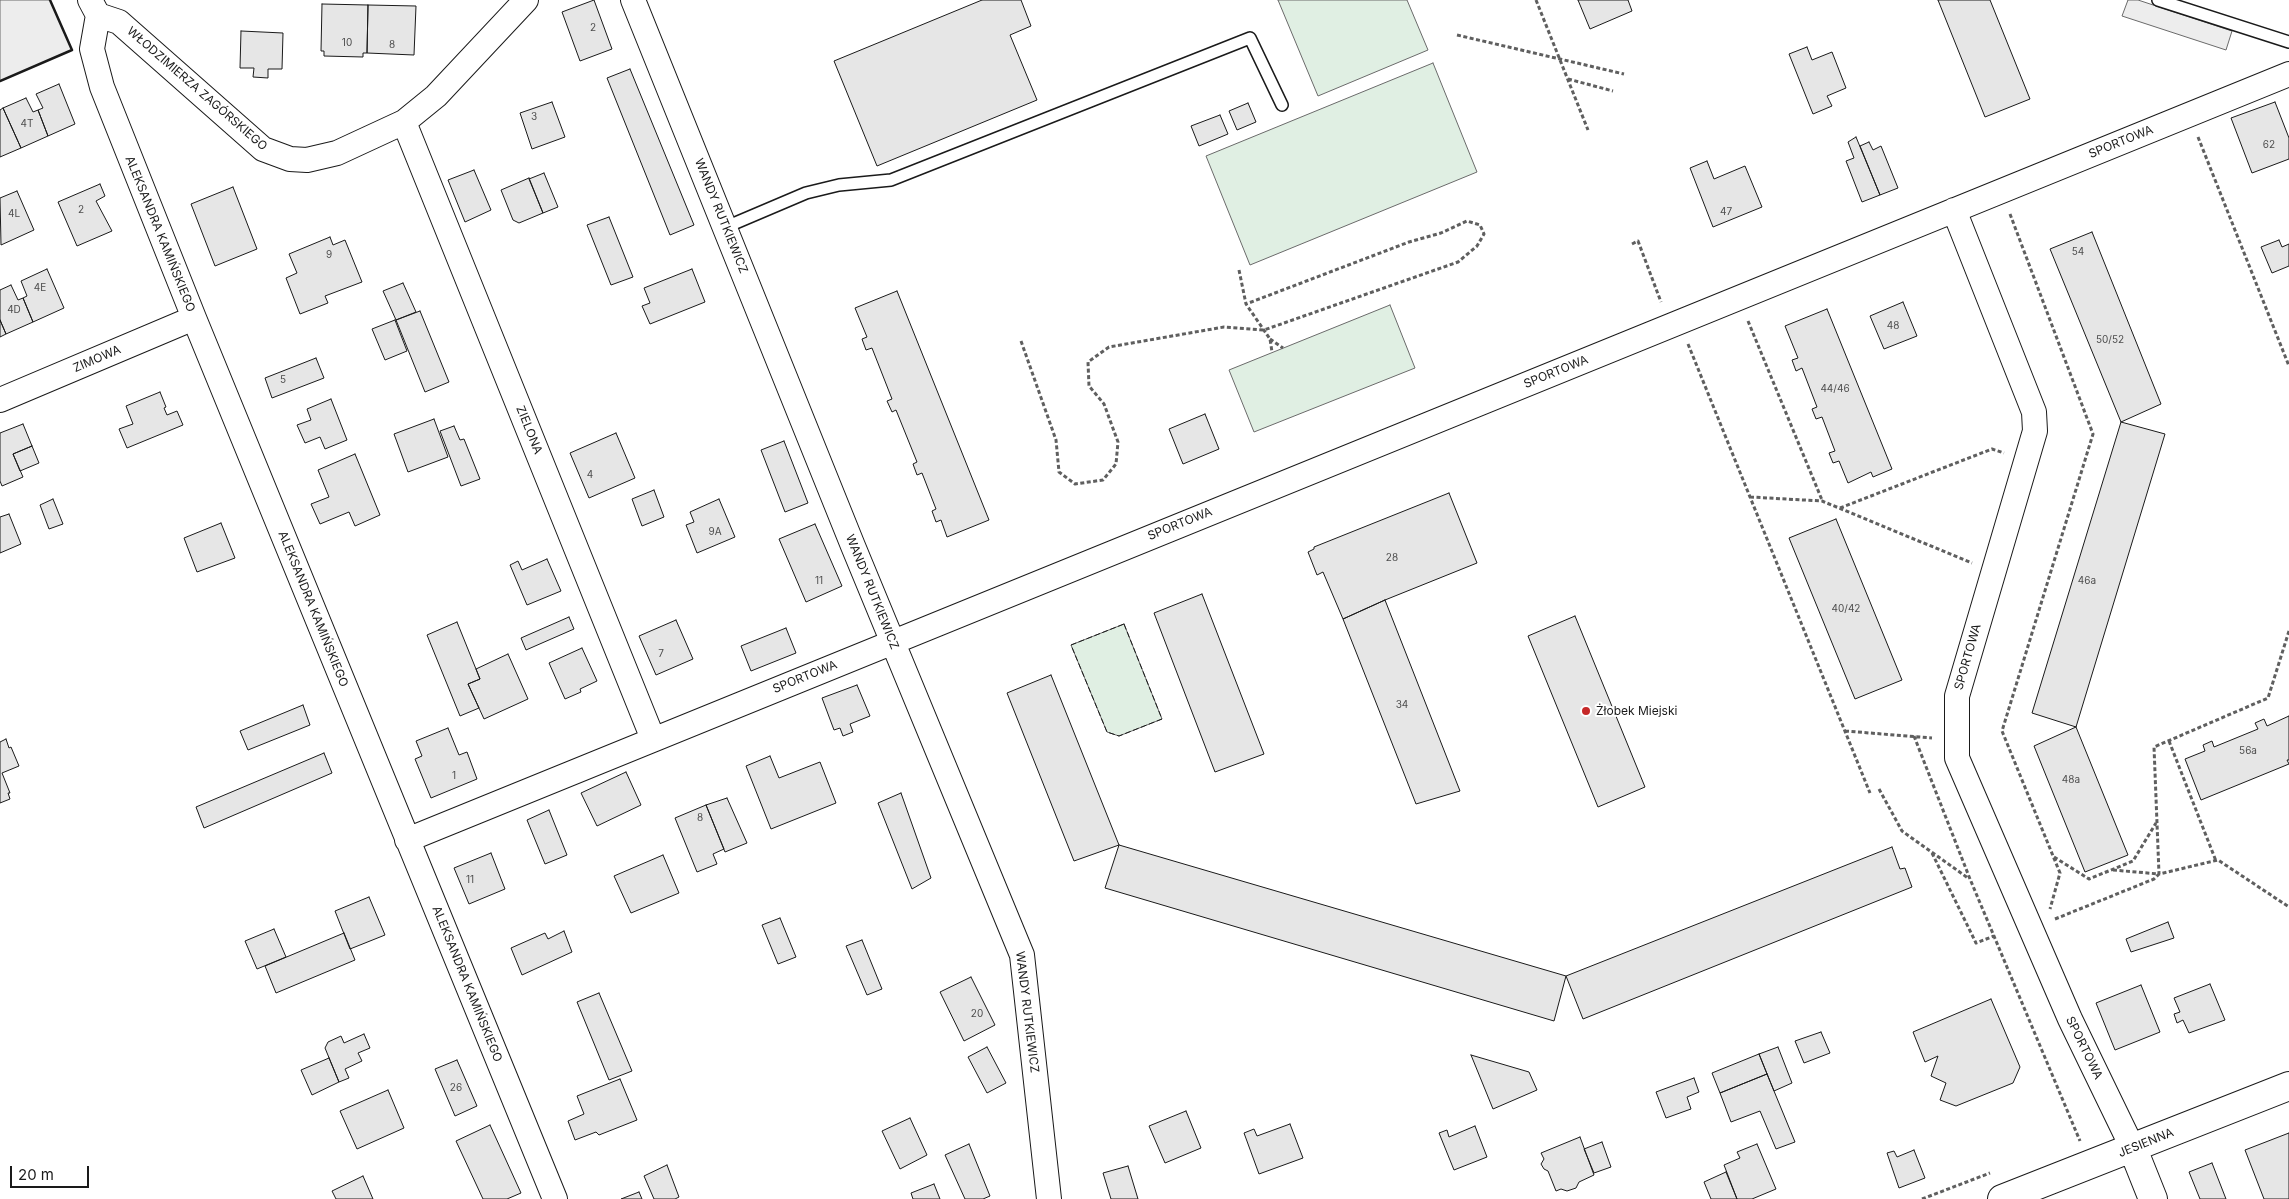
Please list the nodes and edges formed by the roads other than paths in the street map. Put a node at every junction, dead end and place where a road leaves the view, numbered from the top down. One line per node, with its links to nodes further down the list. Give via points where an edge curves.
1 (526, 0): 8 (street, WŁODZIMIERZA ZAGÓRSKIEGO, via 436,96)
2 (633, 0): 10 (street, WANDY RUTKIEWICZ)
3 (2158, 0): 5 (lane)
4 (94, 8): 8 (street, WŁODZIMIERZA ZAGÓRSKIEGO, via 119,22 263,149 276,155 307,160 337,153); 11 (street, ALEKSANDRA KAMIŃSKIEGO, via 92,49 102,87)
5 (2289, 42)
6 (2289, 74): 9 (street, SPORTOWA)
7 (1282, 105): 10 (lane, via 1250,38 891,180 839,185 806,193)
8 (404, 122): 14 (street, ZIELONA)
9 (1954, 210): 13 (street, SPORTOWA); 17 (street, SPORTOWA, via 2034,412 2035,430 1957,696 1957,758 2070,1019)
10 (726, 228): 13 (street, WANDY RUTKIEWICZ)
11 (194, 318): 12 (street, ZIMOWA); 15 (street, ALEKSANDRA KAMIŃSKIEGO)
12 (0, 400)
13 (893, 641): 14 (street, SPORTOWA); 19 (street, WANDY RUTKIEWICZ, via 1022,955)
14 (653, 739): 15 (street, SPORTOWA)
15 (407, 840): 18 (street, ALEKSANDRA KAMIŃSKIEGO)
16 (2289, 1086): 17 (street, JESIENNA)
17 (2133, 1149): 20 (street, JESIENNA); 21 (street)
18 (555, 1199)
19 (1049, 1199)
20 (2002, 1199)
21 (2153, 1199)

